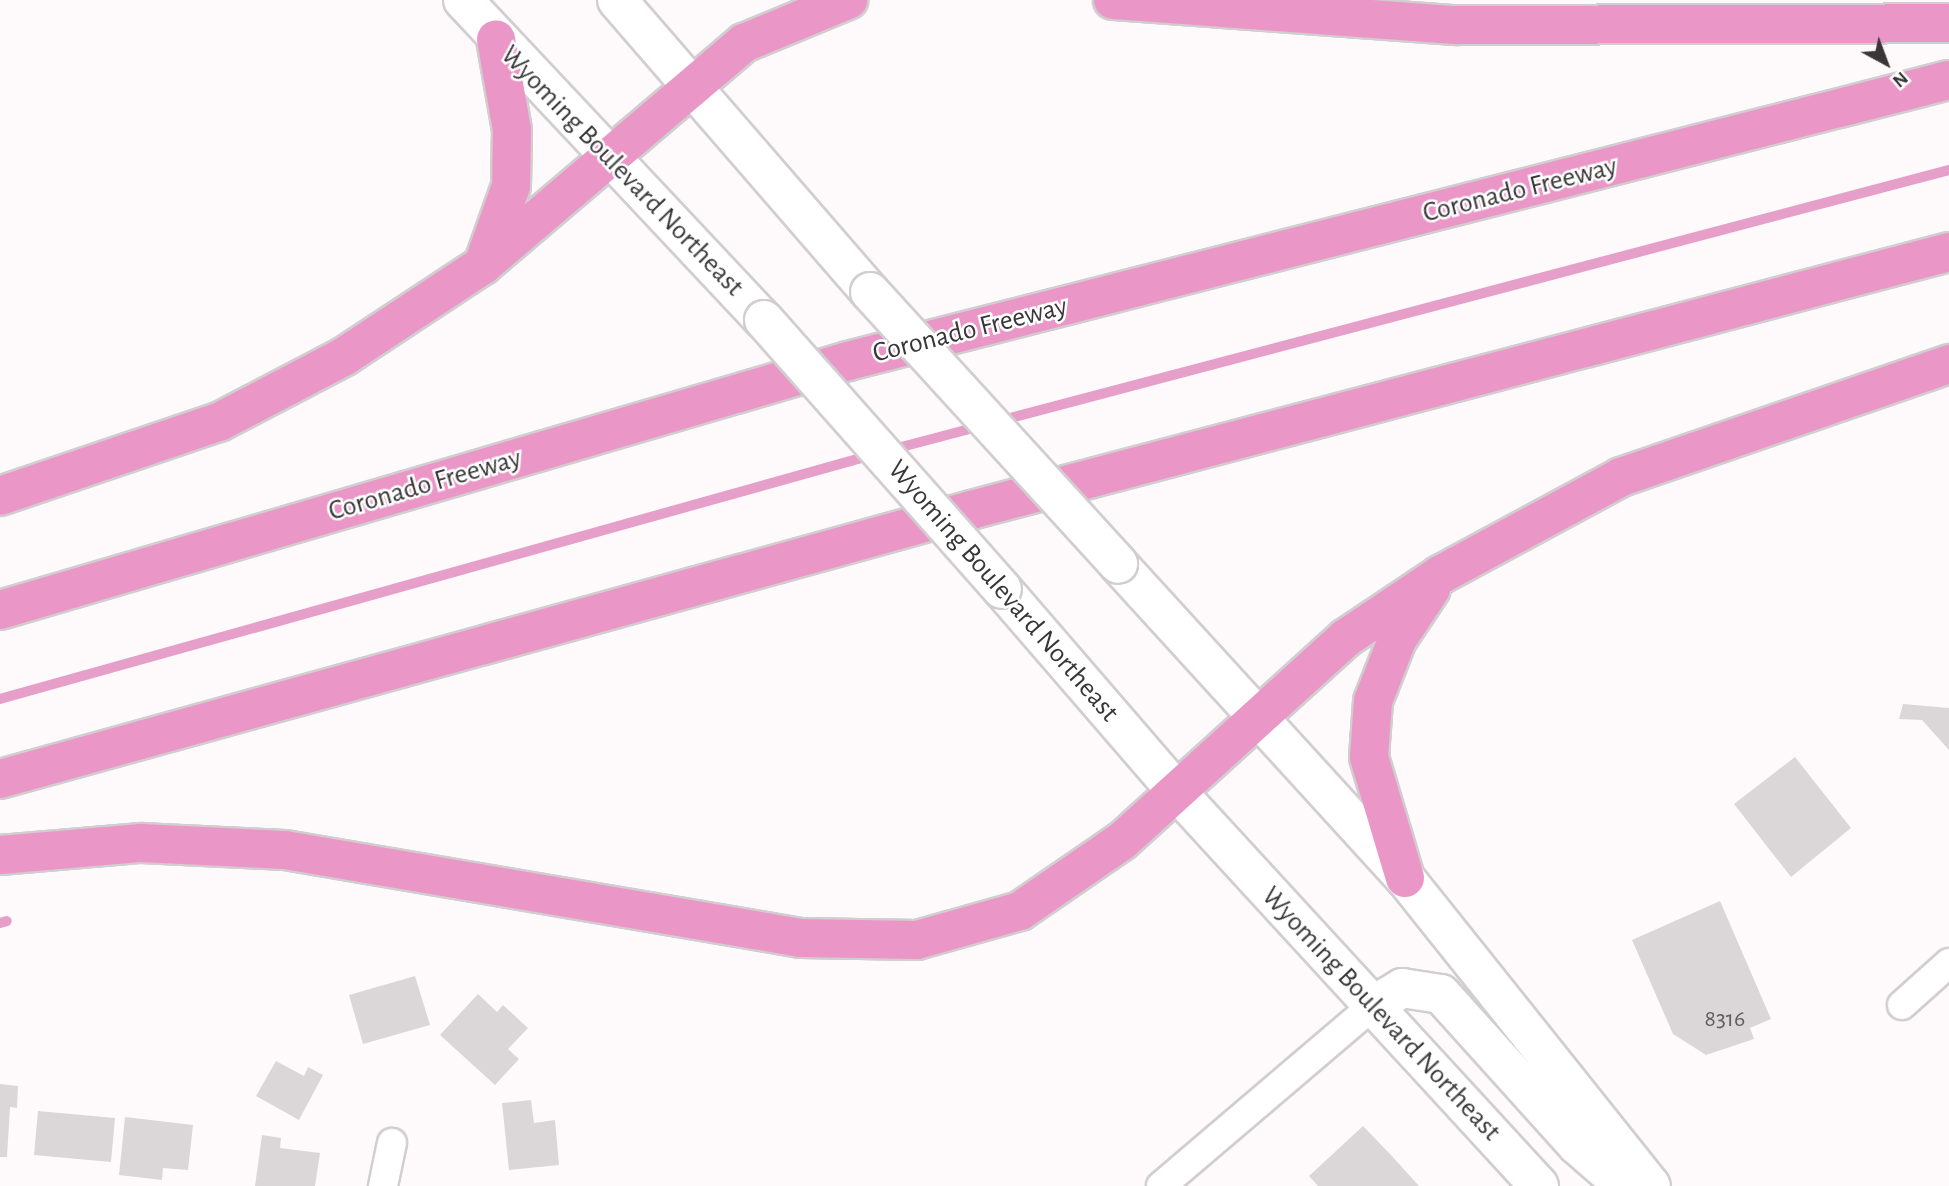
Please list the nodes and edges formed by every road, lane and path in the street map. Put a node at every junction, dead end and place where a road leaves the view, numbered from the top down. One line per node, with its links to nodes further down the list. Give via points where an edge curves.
1 (463, 0): 6 (main road, Wyoming Boulevard Northeast)
2 (617, 0): 8 (main road)
3 (848, 0): 8 (highway, via 744,43)
4 (1113, 0): 5 (highway, via 1455,25)
5 (1949, 23)
6 (496, 39): 9 (main road, Wyoming Boulevard Northeast); 11 (highway, via 512,130 511,186)
7 (1949, 80): 15 (highway, Coronado Freeway, via 848,361)
8 (694, 88): 9 (highway); 16 (main road, bridge, via 870,292)
9 (611, 161): 11 (highway); 18 (main road, Wyoming Boulevard Northeast, bridge, via 764,320)
10 (1949, 253): 17 (highway, via 971,510)
11 (483, 265): 13 (highway, via 345,356 219,422)
12 (1949, 364): 14 (highway, via 1621,477)
13 (0, 496)
14 (1440, 575): 16 (highway, via 1346,638); 20 (highway, via 1397,640 1373,701 1369,757)
15 (0, 610)
16 (1254, 718): 18 (highway); 20 (main road)
17 (0, 779)
18 (1177, 792): 19 (highway, via 1122,841 1020,911 917,940 802,938 285,850 141,844); 22 (main road, Wyoming Boulevard Northeast)
19 (0, 855)
20 (1405, 878): 29 (main road)
21 (1949, 963): 23 (street)
22 (1374, 1005): 26 (street, via 1271,1098); 27 (main road, Wyoming Boulevard Northeast); 28 (main road, via 1402,988 1441,994 1577,1145)
23 (1902, 1005)
24 (392, 1143): 25 (street)
25 (383, 1186)
26 (1161, 1186)
27 (1539, 1186)
28 (1624, 1186)
29 (1651, 1186)

